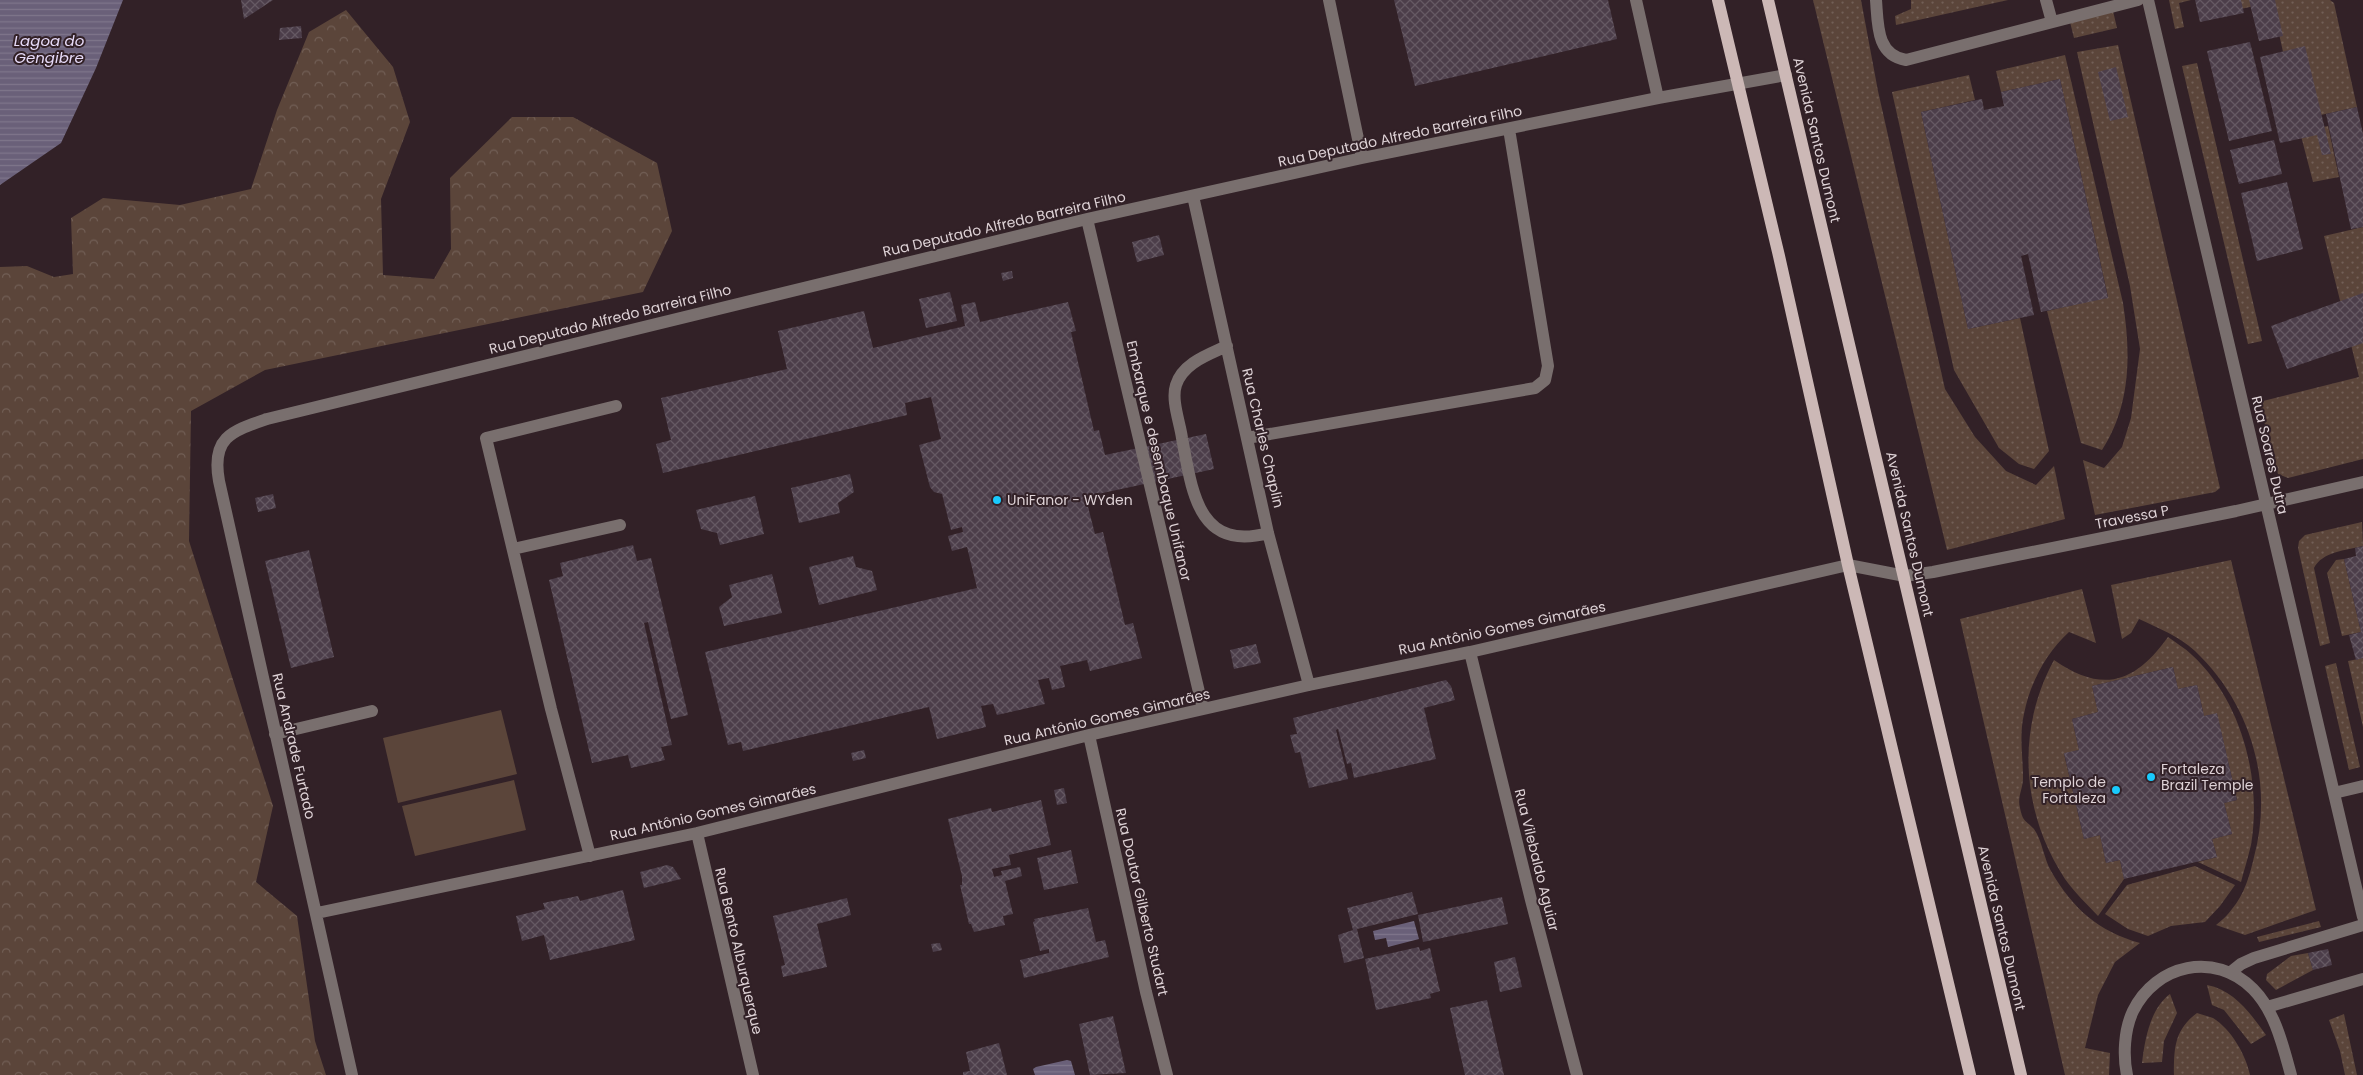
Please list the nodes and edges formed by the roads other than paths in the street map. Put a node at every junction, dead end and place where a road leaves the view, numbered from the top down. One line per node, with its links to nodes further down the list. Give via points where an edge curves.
1 (1329, 0): 14 (street)
2 (1636, 0): 12 (street)
3 (1718, 0): 11 (main road)
4 (1768, 0): 10 (main road, Avenida Santos Dumont)
5 (1876, 0): 9 (street, via 1884,47 1895,58 1906,60)
6 (2046, 0): 9 (street)
7 (2138, 0): 9 (street)
8 (2148, 0): 22 (street, Rua Soares Dutra)
9 (2052, 22)
10 (1786, 75): 11 (street, Rua Deputado Alfredo Barreira Filho); 27 (main road, Avenida Santos Dumont)
11 (1739, 84): 12 (street, Rua Deputado Alfredo Barreira Filho); 26 (main road)
12 (1658, 98): 13 (street, Rua Deputado Alfredo Barreira Filho)
13 (1508, 129): 14 (street, Rua Deputado Alfredo Barreira Filho); 20 (street, via 1548,366 1545,380 1535,388)
14 (1362, 158): 15 (street, Rua Deputado Alfredo Barreira Filho)
15 (1193, 196): 16 (street, Rua Deputado Alfredo Barreira Filho); 17 (street, Rua Charles Chaplin)
16 (1087, 219): 19 (street, Rua Deputado Alfredo Barreira Filho, via 730,304 268,419); 30 (street, Embarque e desembaque Unifanor)
17 (1227, 346): 20 (street, Rua Charles Chaplin); 24 (street, via 1189,366 1176,386 1185,452 1196,498 1211,526 1236,538)
18 (616, 406): 25 (street, via 486,438)
19 (235, 430): 32 (street, Rua Andrade Furtado, via 226,437 217,456 216,469)
20 (1247, 438): 24 (street, Rua Charles Chaplin)
21 (2363, 482): 22 (street, Travessa P)
22 (2266, 505): 27 (street, Travessa P); 35 (street, Rua Soares Dutra)
23 (620, 525): 25 (street)
24 (1268, 533): 29 (street, Rua Charles Chaplin)
25 (513, 549): 37 (street)
26 (1848, 564): 27 (street, Rua Antônio Gomes Gimarães); 28 (street, Rua Antônio Gomes Gimarães); 48 (main road)
27 (1905, 576): 49 (main road, Avenida Santos Dumont)
28 (1470, 652): 29 (street, Rua Antônio Gomes Gimarães); 47 (street, Rua Vilebaldo Aguiar)
29 (1308, 684): 30 (street, Rua Antônio Gomes Gimarães)
30 (1203, 709): 33 (street, Rua Antônio Gomes Gimarães)
31 (372, 711): 32 (street)
32 (275, 734): 38 (street, Rua Andrade Furtado)
33 (1088, 735): 36 (street, Rua Antônio Gomes Gimarães); 46 (street, Rua Doutor Gilberto Studart)
34 (2363, 786): 35 (street)
35 (2334, 793): 39 (street, Rua Soares Dutra)
36 (697, 834): 37 (street, Rua Antônio Gomes Gimarães); 45 (street, Rua Bento Alburquerque)
37 (590, 856): 38 (street, Rua Antônio Gomes Gimarães)
38 (317, 913): 44 (street, Rua Andrade Furtado)
39 (2363, 918)
40 (2363, 925): 41 (street, via 2254,958)
41 (2231, 972): 43 (street, via 2253,989); 50 (street, via 2211,966 2184,968 2162,978 2146,992 2133,1012 2126,1035)
42 (2363, 979): 43 (street)
43 (2267, 1007): 51 (street)
44 (352, 1075)
45 (753, 1075)
46 (1167, 1075)
47 (1577, 1075)
48 (1970, 1075)
49 (2021, 1075)
50 (2127, 1075)
51 (2291, 1075)

